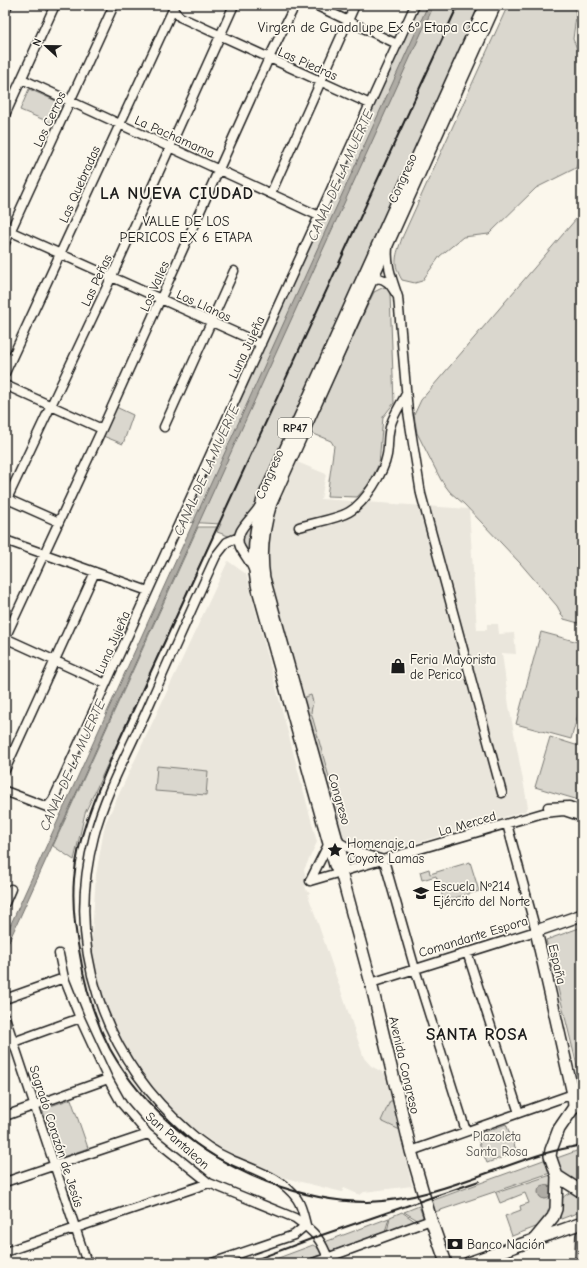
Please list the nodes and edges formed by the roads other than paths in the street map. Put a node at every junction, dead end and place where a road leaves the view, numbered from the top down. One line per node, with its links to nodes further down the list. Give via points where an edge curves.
1 (8, 5): 12 (street)
2 (55, 5): 17 (street)
3 (114, 5): 19 (street, Los Cerros)
4 (234, 5): 14 (street, Las Peñas)
5 (294, 5): 16 (street, Los Valles)
6 (315, 5): 13 (street)
7 (356, 5): 13 (street)
8 (415, 5): 15 (street, Luna Jujeña)
9 (486, 5): 45 (main road, Congreso / RP47)
10 (495, 5): 28 (main road, Congreso / RP47)
11 (174, 7): 14 (street, Las Piedras, via 180,17); 22 (street, Las Quebradas)
12 (5, 10)
13 (348, 21): 15 (street); 18 (street)
14 (220, 36): 16 (street, Las Piedras); 23 (street, Las Peñas)
15 (397, 44): 20 (street, Luna Jujeña)
16 (269, 58): 18 (street, Las Piedras); 24 (street, Los Valles)
17 (22, 79): 19 (street, La Pachamama); 21 (street)
18 (321, 82): 20 (street, Las Piedras); 25 (street)
19 (71, 102): 22 (street, La Pachamama); 27 (street, Los Cerros)
20 (370, 104): 26 (street, Luna Jujeña)
21 (5, 115)
22 (120, 124): 23 (street, La Pachamama); 30 (street, Las Quebradas)
23 (170, 146): 24 (street, La Pachamama); 32 (street, Las Peñas)
24 (220, 169): 25 (street, La Pachamama); 35 (street, Los Valles)
25 (271, 193): 26 (street, La Pachamama)
26 (319, 216): 37 (street, Luna Jujeña)
27 (8, 230): 29 (street, Los Cerros); 30 (street, Los Llanos)
28 (388, 242): 33 (main road, Congreso / RP47); 34 (street, via 387,257)
29 (5, 243)
30 (61, 253): 32 (street, Los Llanos); 38 (street, Las Quebradas)
31 (234, 271): 36 (street)
32 (112, 276): 35 (street, Los Llanos); 41 (street, Las Peñas)
33 (370, 283): 34 (street, via 377,278 383,278 388,281); 63 (main road, Congreso / RP47, via 271,503 263,544 264,578)
34 (398, 297): 40 (street)
35 (161, 298): 36 (street, Los Llanos); 43 (street, Los Valles)
36 (212, 322): 37 (street, Los Llanos); 42 (street)
37 (261, 344): 53 (street, Luna Jujeña)
38 (5, 373)
39 (5, 385): 41 (street)
40 (406, 394): 47 (street, via 391,422 387,455 382,469 366,496 348,513); 59 (street, via 421,494)
41 (50, 406): 43 (street); 44 (street, Las Peñas)
42 (164, 427)
43 (102, 430): 46 (street, Los Valles)
44 (6, 498): 46 (street)
45 (263, 499): 48 (street); 52 (main road, Congreso / RP47, via 255,538)
46 (59, 522): 50 (street, Los Valles)
47 (299, 527)
48 (239, 537): 52 (street, via 241,549); 95 (street, via 227,542 216,556 110,792 94,836 88,870 85,908 86,948 96,994 112,1034 130,1065 166,1112 201,1143 228,1159 273,1178 291,1191 299,1201)
49 (5, 540): 50 (street)
50 (43, 554): 51 (street); 54 (street, Los Valles)
51 (96, 572): 53 (street); 55 (street)
52 (255, 575): 63 (main road, Congreso / RP47)
53 (148, 591): 56 (street, Luna Jujeña)
54 (5, 638): 55 (street)
55 (55, 661): 56 (street); 57 (street)
56 (106, 684): 58 (street, Luna Jujeña, via 53,800 47,807)
57 (5, 770)
58 (5, 790)
59 (502, 793)
60 (582, 811): 62 (street, via 569,806 545,808 516,818)
61 (582, 817): 62 (street, via 574,813 555,812)
62 (507, 824): 64 (street, La Merced); 69 (street, España)
63 (333, 842): 64 (street); 65 (main road, Congreso / RP47, via 343,862); 65 (street, La Merced, via 310,881)
64 (384, 860): 65 (street, La Merced); 72 (street)
65 (341, 872): 74 (main road, Avenida Congreso / RP47)
66 (11, 889): 67 (street)
67 (5, 903)
68 (582, 915): 69 (main road, Comandante Espora)
69 (536, 931): 70 (street, Comandante Espora); 81 (main road, España)
70 (467, 952): 72 (street, Comandante Espora); 83 (street)
71 (59, 954): 73 (street, San Pantaleon)
72 (415, 969): 74 (street, Comandante Espora); 85 (street)
73 (64, 978): 75 (street); 77 (street, San Pantaleon)
74 (372, 982): 87 (main road, Avenida Congreso / RP47)
75 (5, 999)
76 (5, 1017): 78 (street, Sagrado Corazón de Jesús)
77 (80, 1018): 78 (street); 80 (street, San Pantaleon)
78 (13, 1042): 79 (street); 82 (street, Sagrado Corazón de Jesús)
79 (5, 1045)
80 (108, 1079): 82 (street); 86 (street, San Pantaleon, via 122,1104)
81 (573, 1094): 83 (street); 89 (main road, España, via 574,1107 559,1129 551,1150 550,1156)
82 (33, 1106): 84 (street); 88 (street, Sagrado Corazón de Jesús)
83 (519, 1113): 85 (street)
84 (5, 1116)
85 (466, 1131): 87 (street)
86 (148, 1134): 88 (street); 91 (street, San Pantaleon)
87 (411, 1151): 94 (main road, Avenida Congreso / RP47)
88 (54, 1166): 90 (street); 97 (street, Sagrado Corazón de Jesús)
89 (557, 1176): 92 (main road); 93 (main road, España)
90 (5, 1182)
91 (209, 1183): 95 (street, San Pantaleon, via 295,1218); 97 (street)
92 (581, 1191): 93 (main road, via 564,1193)
93 (557, 1205): 96 (main road, via 557,1214 562,1222); 99 (main road, via 553,1217)
94 (431, 1220): 101 (street); 105 (main road, Avenida Congreso / RP47)
95 (306, 1225): 101 (street, San Pantaleon, via 318,1236); 103 (street, via 294,1235)
96 (577, 1225): 99 (main road)
97 (75, 1228): 100 (street); 102 (street, Sagrado Corazón de Jesús)
98 (582, 1235): 107 (main road)
99 (534, 1240): 106 (main road)
100 (5, 1252)
101 (329, 1260): 104 (street)
102 (87, 1263)
103 (212, 1263)
104 (313, 1263)
105 (446, 1263)
106 (468, 1263)
107 (581, 1263)

